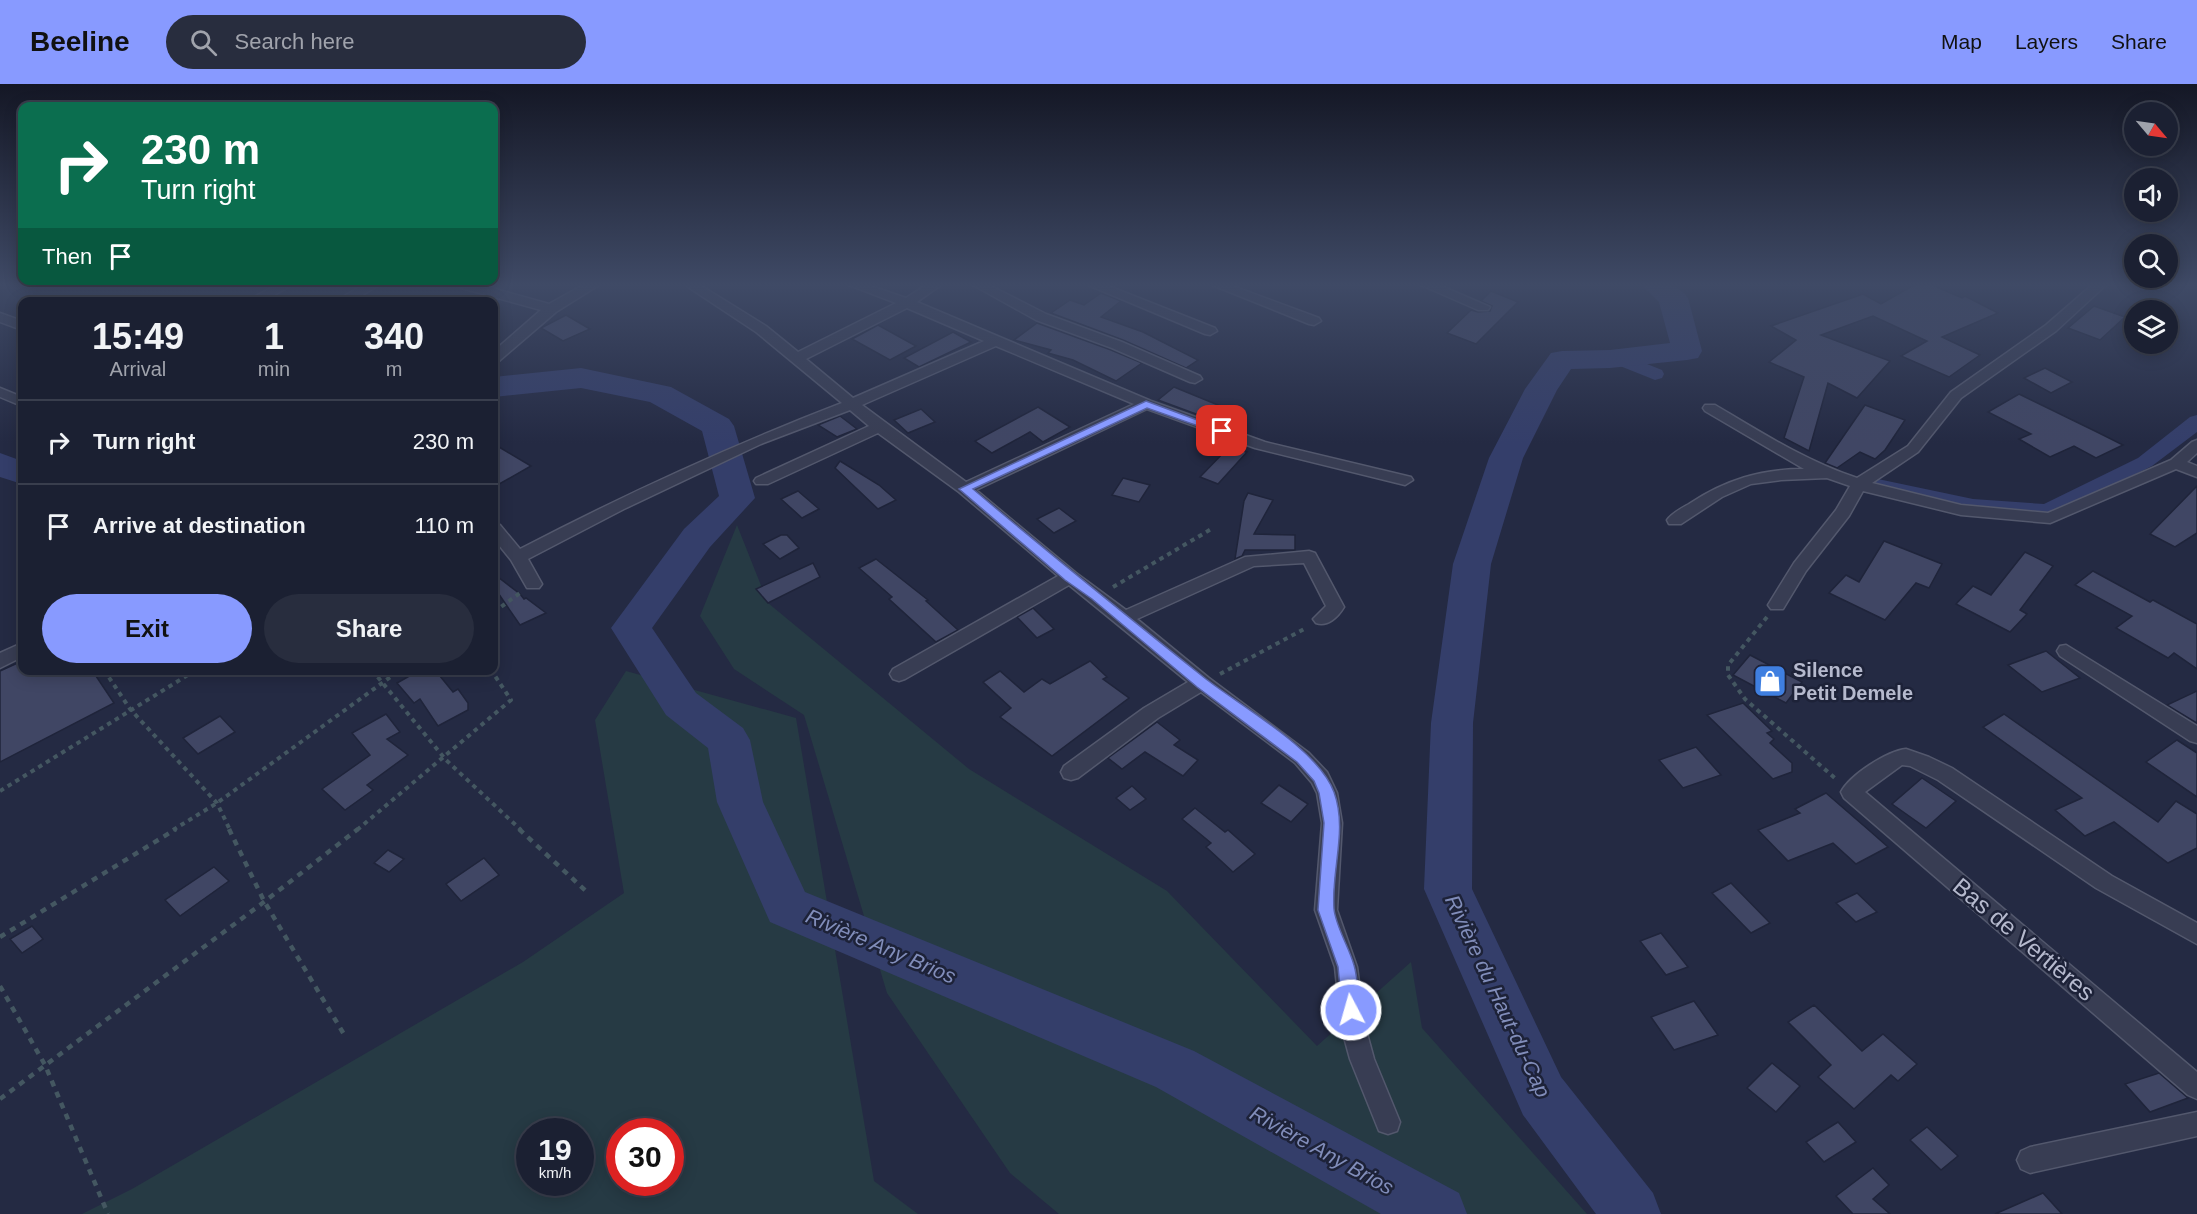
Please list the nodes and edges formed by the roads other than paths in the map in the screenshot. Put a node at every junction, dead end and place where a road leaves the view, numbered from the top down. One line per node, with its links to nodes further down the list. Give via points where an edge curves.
1 (517, 338): 8 (street)
2 (772, 338): 9 (street)
3 (838, 338): 9 (street)
4 (991, 338): 7 (street)
5 (1097, 338): 10 (street)
6 (2036, 338): 22 (street, via 1956,395 1913,449)
7 (997, 340): 13 (street); 14 (street)
8 (498, 353)
9 (797, 358): 14 (street)
10 (1195, 379)
11 (0, 392): 12 (street)
12 (18, 399)
13 (1146, 404): 20 (street, via 1260,445); 23 (street)
14 (850, 405): 16 (street); 26 (street, via 756,441)
15 (1710, 408): 22 (street, via 1788,455)
16 (879, 427): 21 (street); 23 (street)
17 (2197, 445): 18 (street)
18 (2176, 463): 19 (street); 22 (street, via 2050,518 1961,510)
19 (2197, 472)
20 (1405, 480)
21 (762, 481)
22 (1858, 486): 24 (street, via 1803,473 1780,475 1739,483); 29 (street)
23 (965, 489): 27 (street)
24 (1675, 520)
25 (498, 534): 26 (street)
26 (518, 557): 28 (street)
27 (1070, 577): 30 (street); 35 (street)
28 (533, 584)
29 (1777, 605)
30 (1124, 618): 31 (street, via 1251,561 1309,557 1335,607); 36 (street)
31 (1322, 619)
32 (18, 651): 34 (street)
33 (2066, 651): 37 (street)
34 (0, 661)
35 (899, 674)
36 (1202, 683): 38 (street, via 1120,734); 41 (street, via 1302,758 1320,778 1327,793 1332,823 1326,910 1347,967 1353,1026 1362,1059)
37 (2197, 736)
38 (1071, 772)
39 (2197, 934): 40 (street, Bas de Vertières, via 2104,882 1946,774 1906,757 1896,758 1851,792)
40 (2197, 1086)
41 (1388, 1122)
42 (2197, 1124): 43 (street)
43 (2030, 1160)

